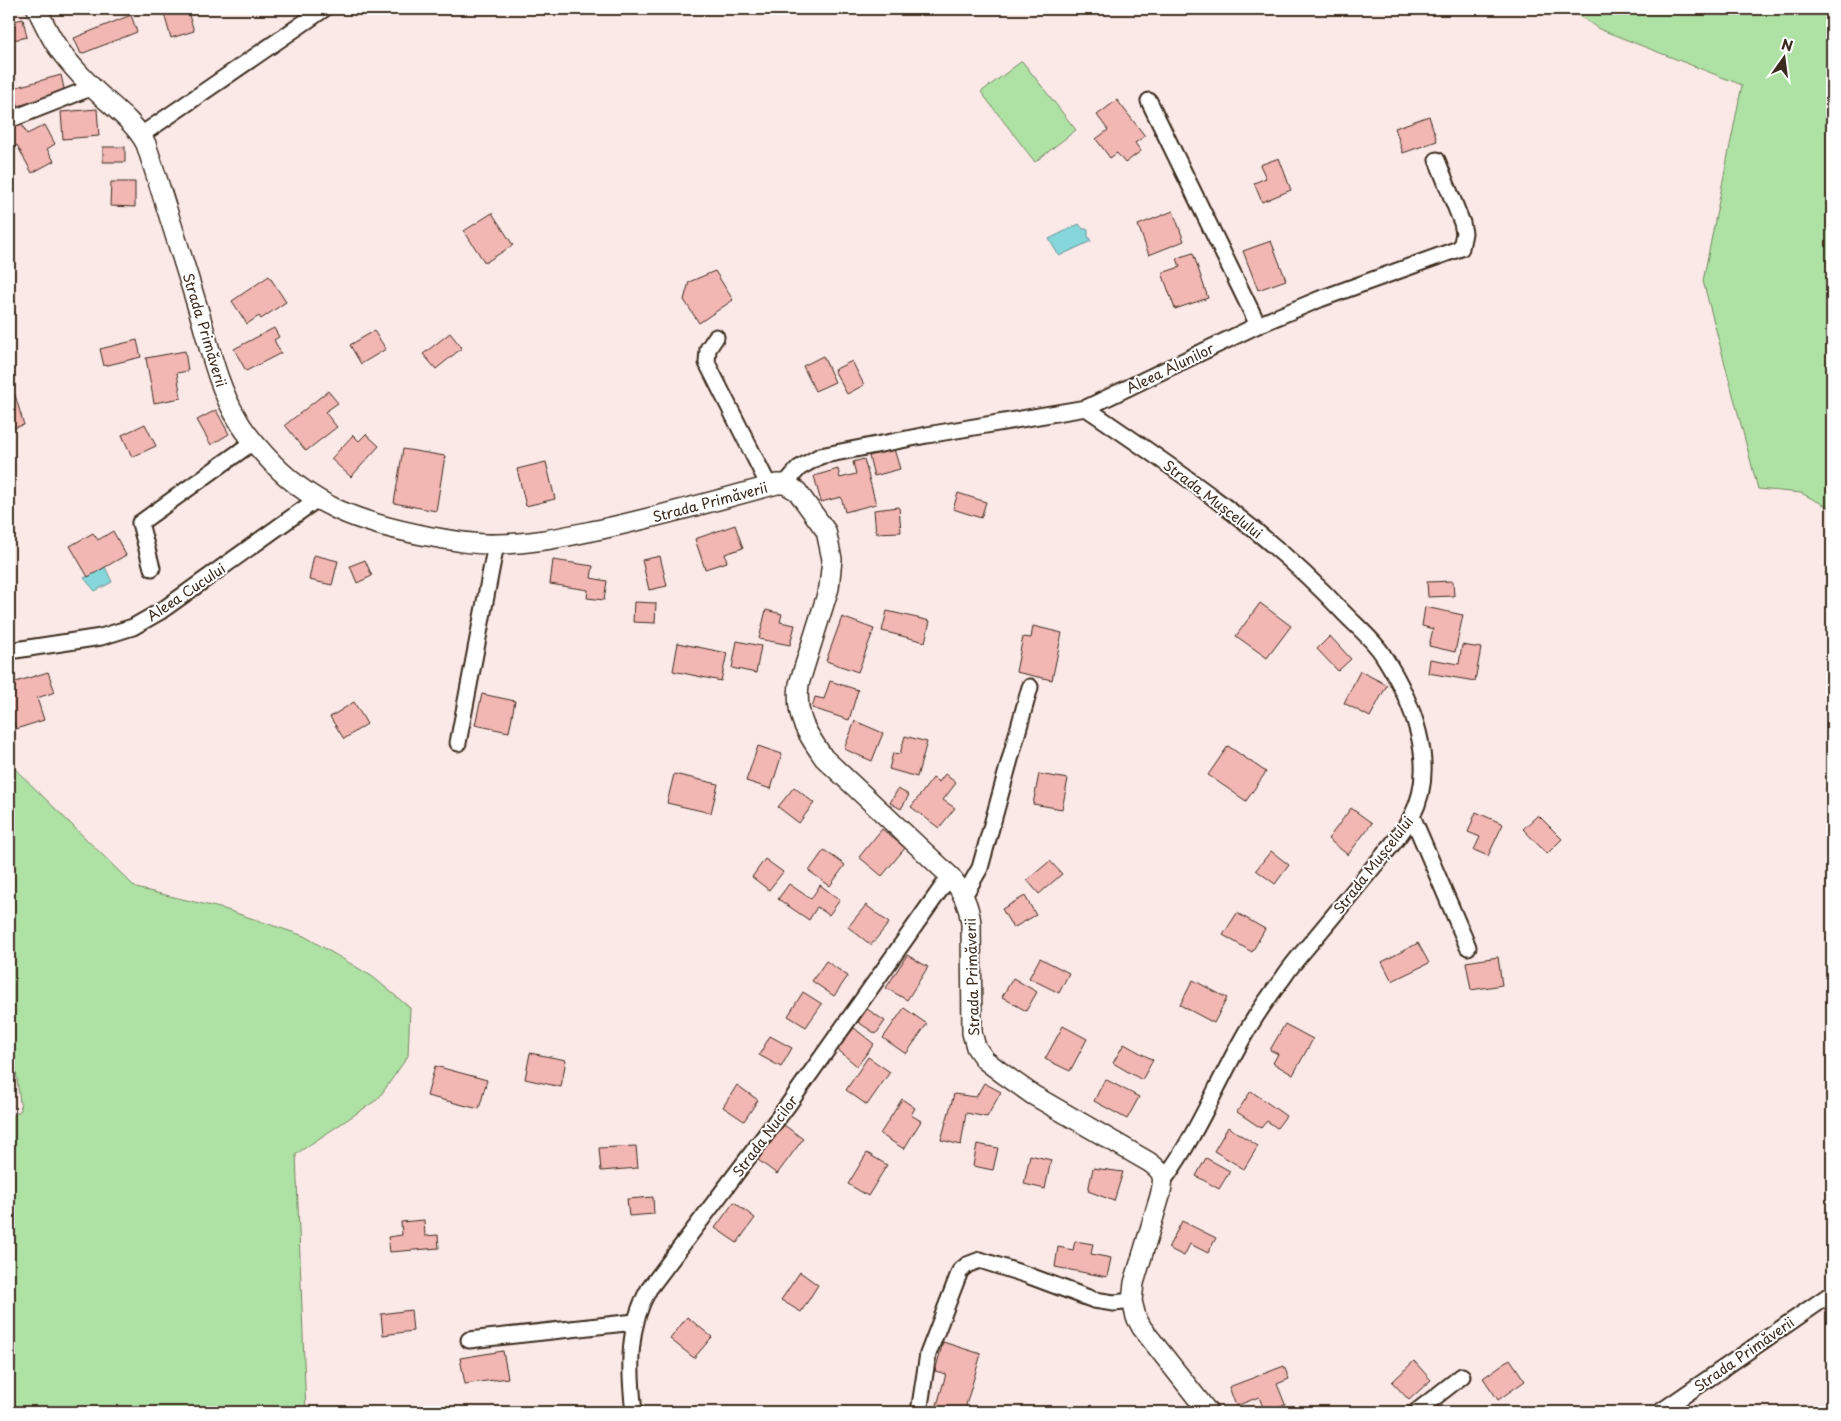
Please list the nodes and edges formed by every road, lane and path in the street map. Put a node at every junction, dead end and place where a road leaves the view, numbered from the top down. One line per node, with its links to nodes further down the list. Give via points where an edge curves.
1 (37, 9): 3 (street, Strada Primăverii, via 54,42)
2 (324, 9): 6 (street)
3 (93, 87): 5 (street); 6 (street, Strada Primăverii)
4 (1149, 101): 8 (street)
5 (9, 120)
6 (141, 135): 11 (street, Strada Primăverii, via 219,381 237,420)
7 (1437, 160): 8 (street, Aleea Alunilor, via 1462,223 1461,248)
8 (1258, 325): 10 (street, Aleea Alunilor)
9 (716, 337): 12 (street, via 708,349 707,363)
10 (1086, 408): 12 (street, Aleea Alunilor, via 820,456); 19 (street, Strada Mușcelului, via 1211,494 1263,536 1326,594 1382,653 1410,704 1419,739 1423,776)
11 (253, 442): 13 (street, Strada Primăverii, via 274,465); 15 (street, via 140,523)
12 (777, 485): 14 (street, Strada Primăverii, via 560,538); 20 (street, Strada Primăverii, via 797,491 826,530 832,559 829,588 799,684 797,696 801,720 824,758)
13 (316, 500): 14 (street, Strada Primăverii, via 399,531); 16 (street, Aleea Cucului, via 161,611 133,627 101,637)
14 (496, 544): 18 (street)
15 (152, 568)
16 (9, 651)
17 (1030, 687): 21 (street, via 980,868)
18 (458, 743)
19 (1412, 816): 22 (street); 23 (street, Strada Mușcelului, via 1285,974 1240,1043 1191,1140)
20 (950, 876): 21 (street, Strada Primăverii); 26 (street, Strada Nucilor, via 788,1105 649,1289)
21 (964, 896): 23 (street, Strada Primăverii, via 971,923 972,1033 985,1060 1033,1095 1158,1167)
22 (1468, 946)
23 (1163, 1181): 25 (street, via 1134,1283)
24 (1828, 1296): 33 (street, Strada Primăverii)
25 (1132, 1301): 30 (street, via 1094,1300 980,1260 967,1265 960,1271 928,1354); 31 (street, via 1142,1328)
26 (635, 1322): 27 (street); 29 (street, Strada Nucilor, via 630,1376)
27 (470, 1340)
28 (1462, 1376): 32 (street)
29 (634, 1412)
30 (919, 1412)
31 (1208, 1412)
32 (1416, 1412)
33 (1660, 1412)

